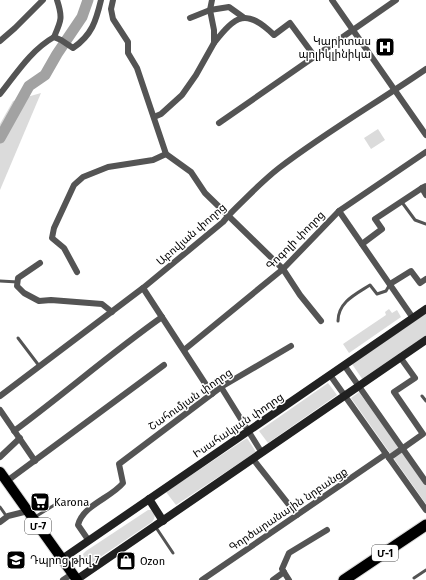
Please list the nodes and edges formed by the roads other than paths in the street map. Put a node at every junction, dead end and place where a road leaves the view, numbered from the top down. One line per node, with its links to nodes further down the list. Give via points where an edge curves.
1 (43, 0): 13 (street)
2 (57, 0): 12 (street, via 61,22)
3 (101, 0): 12 (street, via 94,25 73,48)
4 (113, 0): 19 (street, via 113,19 128,42 128,53 137,68)
5 (212, 0): 8 (street)
6 (332, 0): 11 (street)
7 (396, 0): 11 (street)
8 (210, 10): 9 (street, via 229,7); 10 (street); 14 (street)
9 (242, 17): 14 (street); 15 (street, via 250,17 274,35 290,23)
10 (190, 18)
11 (354, 30): 15 (street); 17 (street)
12 (54, 37): 18 (street, via 45,42 24,64)
13 (0, 41)
14 (214, 43): 19 (street, via 182,95)
15 (315, 57): 20 (street)
16 (426, 69): 17 (street, Աբովյան փողոց)
17 (396, 90): 21 (street); 28 (street, Աբովյան փողոց, via 279,168)
18 (0, 94)
19 (154, 117): 23 (street)
20 (219, 123)
21 (426, 135)
22 (426, 152): 27 (street, Գոգոլի փողոց)
23 (166, 154): 28 (street, via 191,172 205,193); 33 (street, via 153,160 108,167 83,177 74,185 52,238 64,248)
24 (424, 187): 25 (street); 26 (street)
25 (426, 195)
26 (401, 201): 29 (lane, via 415,220); 30 (street, via 375,218 382,229)
27 (339, 211): 30 (street); 32 (street, Գոգոլի փողոց)
28 (228, 216): 32 (street); 38 (street, Աբովյան փողոց)
29 (426, 224)
30 (362, 244): 37 (street)
31 (40, 263): 36 (street, via 18,278)
32 (283, 269): 43 (street); 48 (street, Գոգոլի փողոց)
33 (77, 272)
34 (426, 279): 37 (street, via 420,283 411,271)
35 (0, 281): 36 (lane)
36 (18, 282): 40 (street, via 17,286 24,293 39,301 102,304)
37 (390, 284): 42 (street); 44 (lane, via 386,291 377,294 370,286 348,299 338,313)
38 (143, 288): 40 (street, Աբովյան փողոց); 41 (street)
39 (426, 309): 42 (street, Իսահակյան փողոց)
40 (112, 312): 52 (street, Աբովյան փողոց)
41 (162, 317): 48 (street); 62 (street)
42 (414, 318): 51 (street, Իսահակյան փողոց)
43 (320, 321)
44 (338, 321)
45 (18, 338): 52 (lane)
46 (426, 340): 49 (street)
47 (291, 346): 55 (street, Շահումյան փողոց)
48 (184, 350): 56 (street)
49 (400, 357): 54 (street); 64 (street, via 415,378 394,392)
50 (164, 365): 71 (street)
51 (344, 365): 53 (street, Իսահակյան փողոց); 54 (street)
52 (40, 367): 58 (street, Աբովյան փողոց)
53 (330, 375): 57 (street); 63 (street, Իսահակյան փողոց)
54 (358, 386): 57 (street); 66 (street)
55 (221, 387): 56 (street, Շահումյան փողոց); 63 (street)
56 (212, 394): 87 (street, Շահումյան փողոց, via 119,464 123,481 121,485 91,508 78,525)
57 (344, 395): 67 (street); 68 (street)
58 (0, 396)
59 (422, 396): 60 (lane)
60 (426, 401)
61 (0, 410): 62 (street)
62 (14, 431): 65 (street)
63 (248, 431): 67 (street); 75 (street, Իսահակյան փողոց)
64 (425, 436): 66 (street, Գործարանային նրբանցք)
65 (20, 438): 69 (street); 71 (street)
66 (402, 449): 68 (street, Գործարանային նրբանցք); 74 (street)
67 (262, 453): 70 (street)
68 (387, 456): 78 (street); 80 (street, Գործարանային նրբանցք)
69 (0, 457)
70 (253, 459): 80 (street); 82 (street)
71 (35, 461): 73 (street)
72 (0, 473): 73 (main road, Մ-7)
73 (7, 481): 79 (main road, Մ-7)
74 (426, 482)
75 (149, 499): 82 (street); 87 (street, Իսահակյան փողոց)
76 (56, 504): 79 (lane)
77 (0, 507): 81 (lane)
78 (426, 510)
79 (30, 515): 81 (street); 89 (main road, Մ-7)
80 (297, 515): 95 (street, Գործարանային նրբանցք)
81 (7, 517): 83 (street)
82 (163, 521): 85 (street)
83 (0, 522)
84 (426, 525): 98 (highway, Մ-1)
85 (155, 526): 88 (lane); 92 (street)
86 (326, 530): 91 (street, via 289,553 282,569)
87 (89, 541): 89 (street, Իսահակյան փողոց)
88 (172, 553)
89 (62, 560): 92 (main road, Մ-7)
90 (426, 570): 93 (lane)
91 (284, 572): 96 (street); 97 (street)
92 (75, 578): 94 (street)
93 (414, 578)
94 (62, 580)
95 (202, 580)
96 (273, 580)
97 (289, 580)
98 (344, 580)

